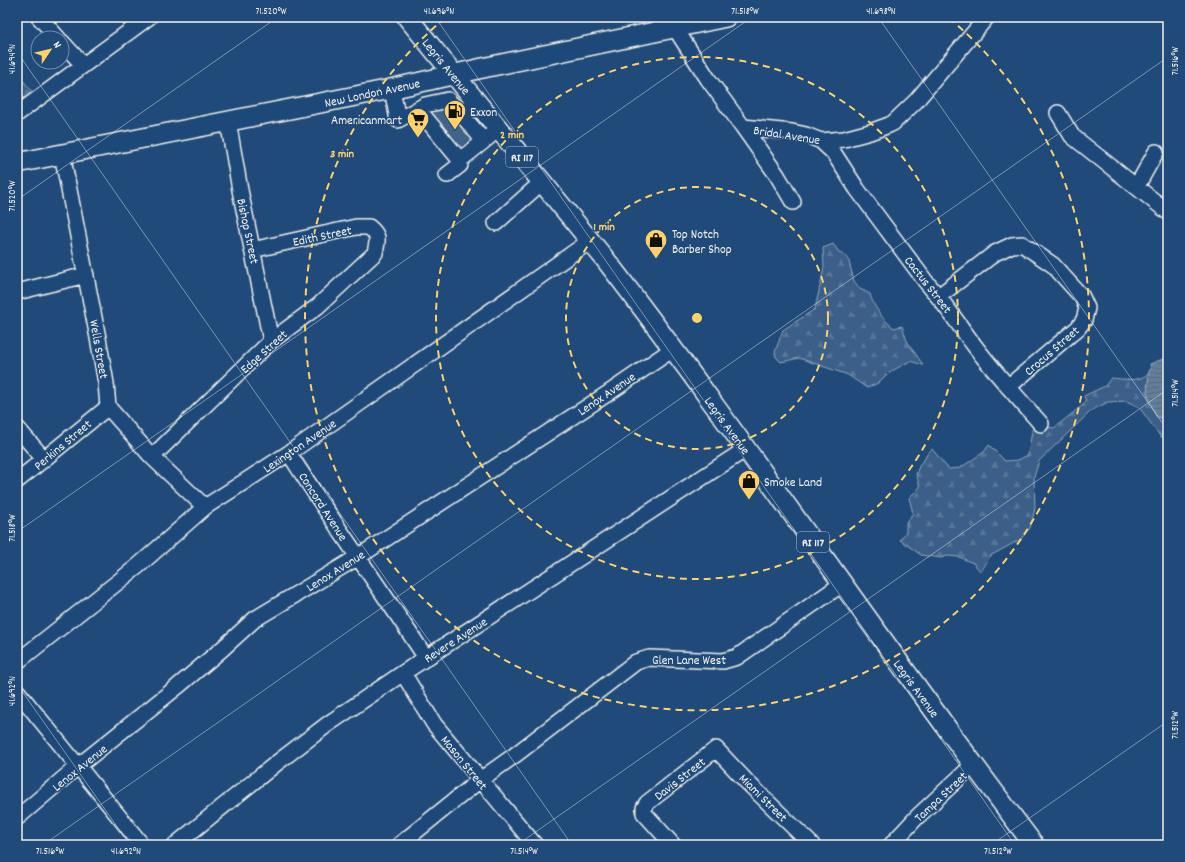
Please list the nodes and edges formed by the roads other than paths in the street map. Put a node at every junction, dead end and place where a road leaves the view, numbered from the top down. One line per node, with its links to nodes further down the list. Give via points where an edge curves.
1 (38, 17): 7 (street)
2 (148, 17): 9 (street)
3 (407, 17): 10 (main road, Legris Avenue / RI 117)
4 (726, 17): 6 (main road, New London Avenue)
5 (987, 17): 21 (street, Bridal Avenue, via 916,101 889,125 844,139)
6 (670, 22): 10 (main road, New London Avenue); 18 (street, Bridal Avenue)
7 (50, 30)
8 (70, 51): 9 (street)
9 (83, 65): 15 (street)
10 (453, 75): 11 (main road, New London Avenue); 12 (main road, Legris Avenue / RI 117)
11 (392, 89): 13 (street, via 398,120); 16 (main road, New London Avenue)
12 (476, 102): 17 (street); 19 (main road, Legris Avenue / RI 117)
13 (418, 109): 17 (street); 17 (street, via 448,100)
14 (1058, 113): 28 (street, via 1072,136)
15 (17, 114)
16 (228, 121): 23 (main road, New London Avenue); 34 (street, Bishop Street)
17 (452, 126): 20 (street); 24 (street)
18 (743, 127): 21 (street, Bridal Avenue, via 792,132); 29 (street)
19 (499, 129): 20 (street); 27 (main road, Legris Avenue / RI 117)
20 (484, 141): 24 (street)
21 (821, 141): 37 (street, Cactus Street, via 834,152 866,202)
22 (1156, 152): 28 (street)
23 (62, 154): 25 (main road, New London Avenue); 35 (street, Wells Street)
24 (460, 160): 26 (street, via 460,165)
25 (17, 163)
26 (447, 175)
27 (542, 182): 31 (street); 32 (main road, Legris Avenue / RI 117)
28 (1137, 186): 30 (street)
29 (793, 202)
30 (1168, 212)
31 (496, 223)
32 (590, 240): 39 (main road, Legris Avenue / RI 117); 45 (street, Lexington Avenue)
33 (376, 248): 34 (street, Edith Street, via 378,243 375,232 369,227 356,227); 38 (street, Edge Street, via 375,254 318,306)
34 (252, 250): 38 (street, Bishop Street)
35 (86, 275): 36 (street); 41 (street, Wells Street)
36 (17, 292)
37 (939, 296): 40 (street, Cactus Street); 40 (street, Crocus Street, via 995,253 1012,245 1022,244 1052,265 1082,297 1087,308 1084,320 1078,328)
38 (271, 341): 46 (street, Edge Street)
39 (673, 349): 44 (main road, Legris Avenue / RI 117); 50 (street, Lenox Avenue)
40 (1008, 387): 42 (street, Cactus Street)
41 (108, 407): 46 (street); 47 (street, Perkins Street)
42 (1041, 424)
43 (17, 428): 47 (street)
44 (746, 449): 51 (main road, Legris Avenue / RI 117); 52 (street, Revere Avenue)
45 (289, 453): 49 (street, Lexington Avenue); 50 (street, Concord Avenue)
46 (152, 457): 49 (street)
47 (44, 459): 48 (street, Perkins Street)
48 (17, 481)
49 (204, 507): 53 (street, Lexington Avenue, via 138,566)
50 (358, 557): 52 (street, Concord Avenue); 58 (street, Lenox Avenue, via 255,618 177,687)
51 (842, 584): 57 (main road, Legris Avenue / RI 117); 59 (street, Glen Lane West, via 737,657 724,660 649,658 636,662)
52 (426, 658): 54 (street, Revere Avenue)
53 (17, 662)
54 (403, 673): 59 (street, Mason Street, via 434,724); 62 (street, Revere Avenue, via 328,724)
55 (17, 691): 58 (street)
56 (716, 749): 65 (street, Davis Street, via 644,808 644,813); 66 (street, Miami Street)
57 (974, 764): 67 (street, Tampa Street); 68 (main road, Legris Avenue / RI 117)
58 (78, 767): 60 (street, Lenox Avenue); 61 (street)
59 (480, 780): 63 (street, Glen Lane West); 64 (street, Mason Street)
60 (17, 818)
61 (142, 845)
62 (175, 845)
63 (399, 845)
64 (535, 845)
65 (673, 845)
66 (812, 845)
67 (891, 845)
68 (1034, 845)

